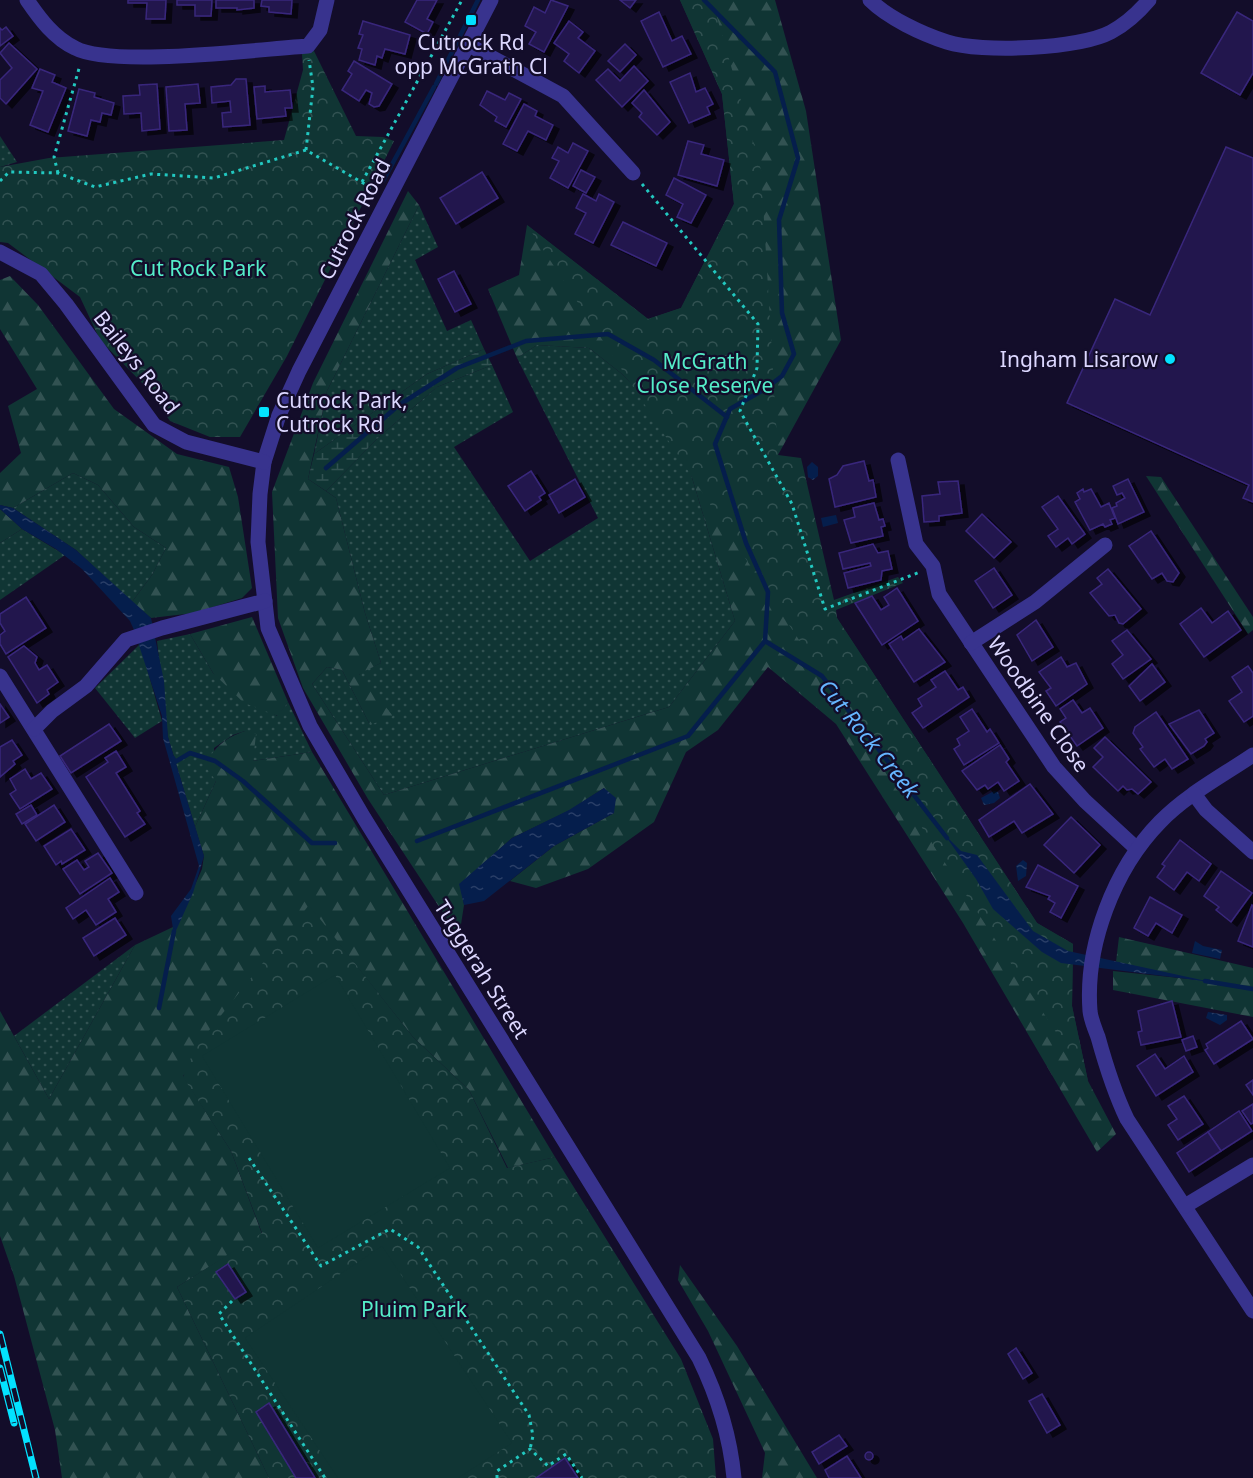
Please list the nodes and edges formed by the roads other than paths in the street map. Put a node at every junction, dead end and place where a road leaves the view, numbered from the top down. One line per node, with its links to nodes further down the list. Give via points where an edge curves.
1 (27, 0): 2 (street, via 44,25 76,49 117,58 308,46 320,30)
2 (327, 0)
3 (491, 0): 6 (street, Cutrock Road)
4 (870, 0): 5 (street, via 910,26 947,42 980,48 1093,39 1125,23)
5 (1149, 0)
6 (467, 44): 7 (street, via 563,96); 10 (street, Cutrock Road, via 299,370)
7 (633, 173)
8 (0, 252): 10 (street, Baileys Road, via 40,274 154,424 186,442)
9 (898, 460): 13 (street, Woodbine Close, via 916,544 933,566 939,594)
10 (264, 462): 12 (street, Tuggerah Street, via 258,518)
11 (1105, 545): 13 (street, via 1035,602)
12 (265, 602): 15 (street, via 126,640 86,686); 24 (street, Tuggerah Street, via 268,628 310,726 699,1358 723,1416)
13 (971, 643): 18 (street, Woodbine Close, via 1054,767)
14 (0, 676): 15 (street)
15 (34, 729): 20 (street)
16 (1253, 755): 17 (street)
17 (1194, 794): 18 (street, via 1161,821); 19 (street)
18 (1137, 849): 22 (street, via 1114,889 1099,930 1090,1012 1113,1088 1127,1119)
19 (1253, 852)
20 (136, 893)
21 (1253, 1165): 22 (street)
22 (1185, 1206): 23 (street)
23 (1253, 1311)
24 (734, 1478)

